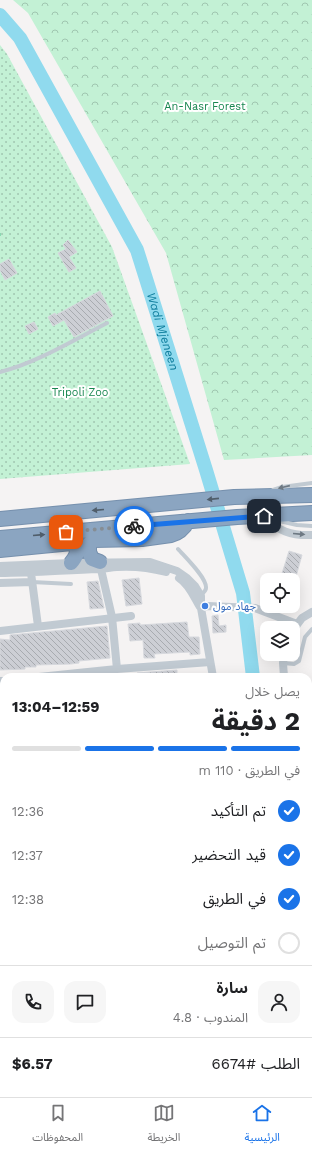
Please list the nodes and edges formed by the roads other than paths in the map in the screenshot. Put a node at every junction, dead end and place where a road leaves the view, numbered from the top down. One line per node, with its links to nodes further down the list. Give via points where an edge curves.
1 (107, 323): 2 (lane, via 34,360)
2 (0, 372)
3 (312, 483): 5 (lane, one-way to 5, via 282,487)
4 (312, 495): 5 (highway)
5 (257, 496): 8 (highway, one-way to 8, via 234,496)
6 (312, 514): 7 (highway)
7 (264, 516): 9 (highway); 10 (lane, via 286,523); 11 (street, one-way to 11, via 284,531)
8 (0, 519)
9 (191, 521): 12 (highway, one-way to 9); 17 (highway, via 176,534 171,535 142,539 94,540 88,548 92,559)
10 (312, 526)
11 (312, 535)
12 (0, 538)
13 (178, 549): 23 (lane, via 205,581 206,588)
14 (0, 550): 15 (highway, via 72,543 77,548 77,555)
15 (71, 563): 16 (street); 17 (street)
16 (0, 566)
17 (100, 566): 19 (street); 23 (street, via 150,562 182,574 195,586); 24 (street, via 141,568 171,574 182,580); 27 (street)
18 (0, 573): 19 (street)
19 (31, 573): 20 (street)
20 (32, 582): 21 (street); 22 (lane); 30 (street)
21 (0, 583)
22 (70, 584)
23 (200, 596): 24 (street)
24 (201, 608): 28 (street, via 255,608); 33 (street)
25 (312, 612): 29 (street)
26 (131, 616): 27 (street)
27 (112, 617): 30 (street); 35 (street)
28 (282, 621)
29 (300, 621)
30 (38, 626): 32 (street)
31 (312, 628): 34 (lane, via 305,637 299,662)
32 (0, 631)
33 (210, 662): 35 (street); 37 (street)
34 (283, 663): 38 (street)
35 (117, 669): 36 (street)
36 (78, 673)
37 (212, 673)
38 (284, 673)

